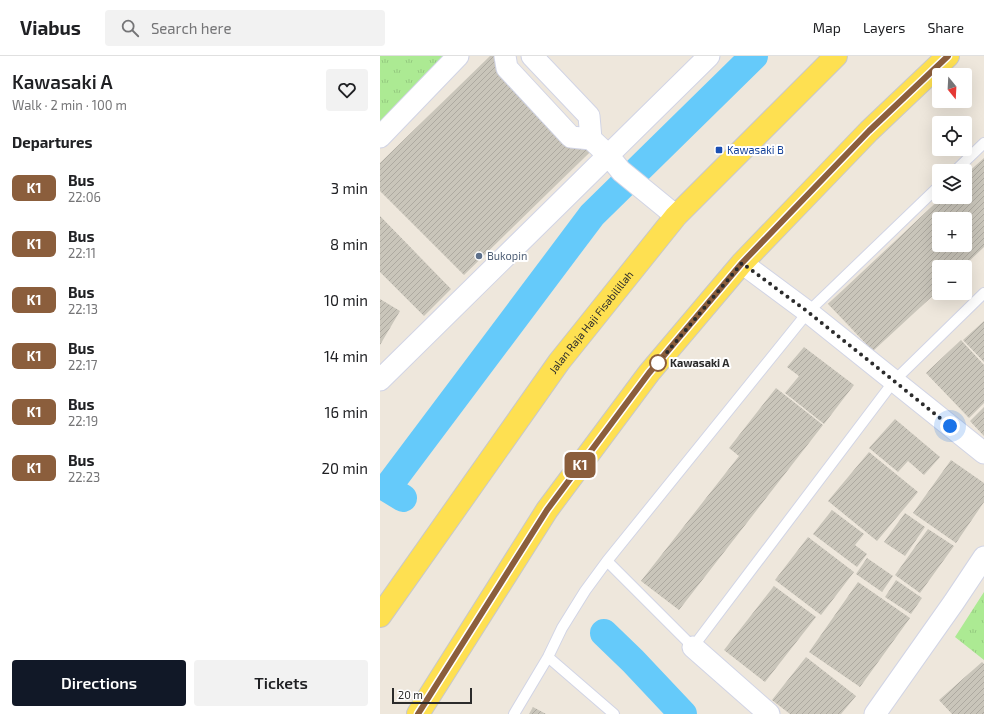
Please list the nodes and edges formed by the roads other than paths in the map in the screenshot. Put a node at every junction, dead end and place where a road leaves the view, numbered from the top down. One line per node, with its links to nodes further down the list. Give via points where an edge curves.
1 (458, 56): 7 (street)
2 (504, 56): 8 (street, via 507,68 571,137)
3 (532, 56): 8 (street, via 589,116)
4 (709, 56): 10 (street)
5 (836, 56): 13 (main road, Jalan Raja Haji Fisabilillah)
6 (948, 56): 14 (main road, via 869,131)
7 (380, 137)
8 (591, 139): 10 (street)
9 (984, 143): 11 (lane)
10 (608, 155): 13 (street, via 621,171); 17 (street)
11 (962, 164)
12 (932, 193): 16 (lane)
13 (676, 216): 22 (main road, Jalan Raja Haji Fisabilillah, via 559,362)
14 (742, 263): 16 (street); 25 (main road, via 649,373 547,510)
15 (984, 293): 18 (lane)
16 (808, 312): 18 (street); 21 (lane)
17 (380, 380)
18 (894, 381): 19 (street); 23 (lane)
19 (984, 453)
20 (984, 557): 29 (street)
21 (607, 561): 23 (lane); 24 (lane, via 562,628)
22 (380, 616)
23 (693, 647): 28 (street)
24 (548, 657): 26 (lane); 27 (lane)
25 (418, 714)
26 (514, 714)
27 (614, 714)
28 (769, 714)
29 (875, 714)

